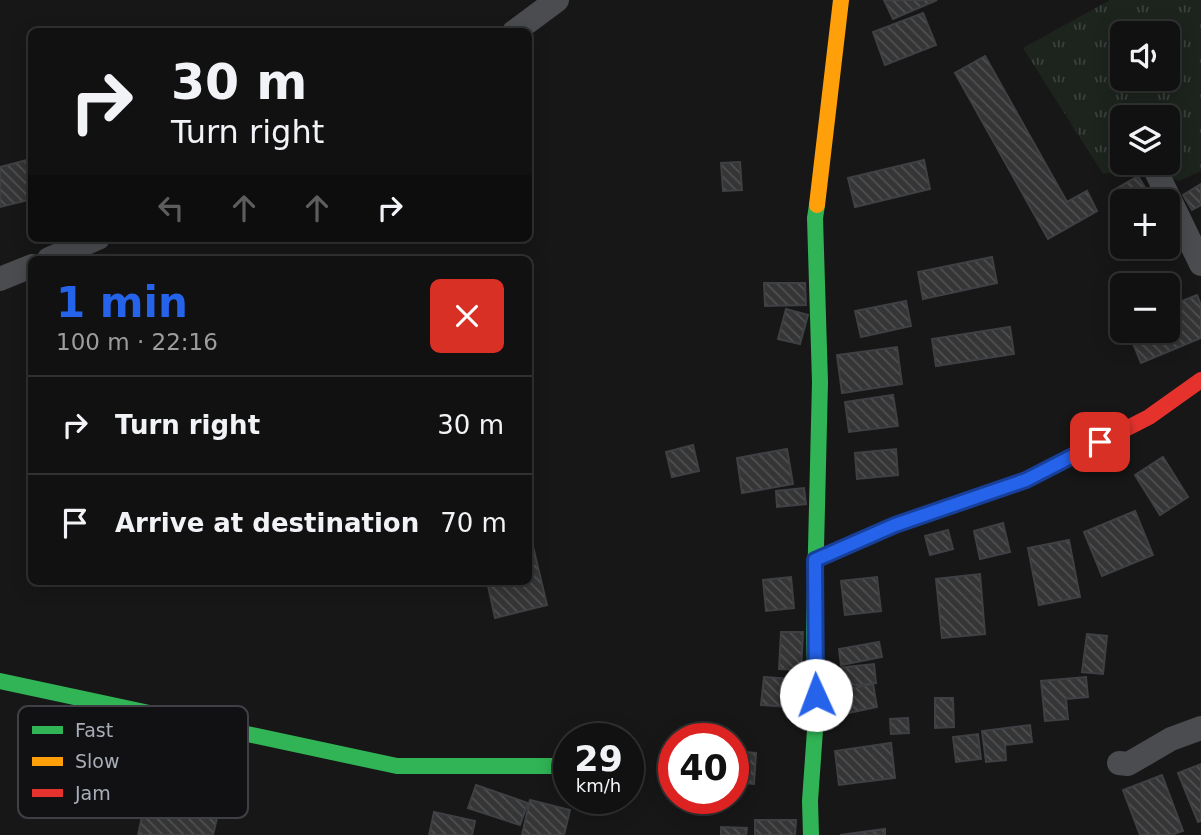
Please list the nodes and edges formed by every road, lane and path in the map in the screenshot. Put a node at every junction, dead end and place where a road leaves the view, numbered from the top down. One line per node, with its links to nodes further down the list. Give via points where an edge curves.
1 (557, 0): 3 (street)
2 (841, 0): 11 (street, via 815,218 820,382)
3 (519, 28)
4 (1159, 175): 7 (street)
5 (89, 242): 6 (street)
6 (56, 256)
7 (1201, 264)
8 (28, 268): 9 (street)
9 (0, 279)
10 (1201, 380): 11 (street, via 1149,417 1026,480 895,525)
11 (815, 560): 18 (street)
12 (0, 681): 13 (street)
13 (117, 706)
14 (1201, 728): 16 (street, via 1128,764)
15 (248, 734): 17 (street, via 397,766)
16 (1119, 763)
17 (553, 766)
18 (811, 835)

